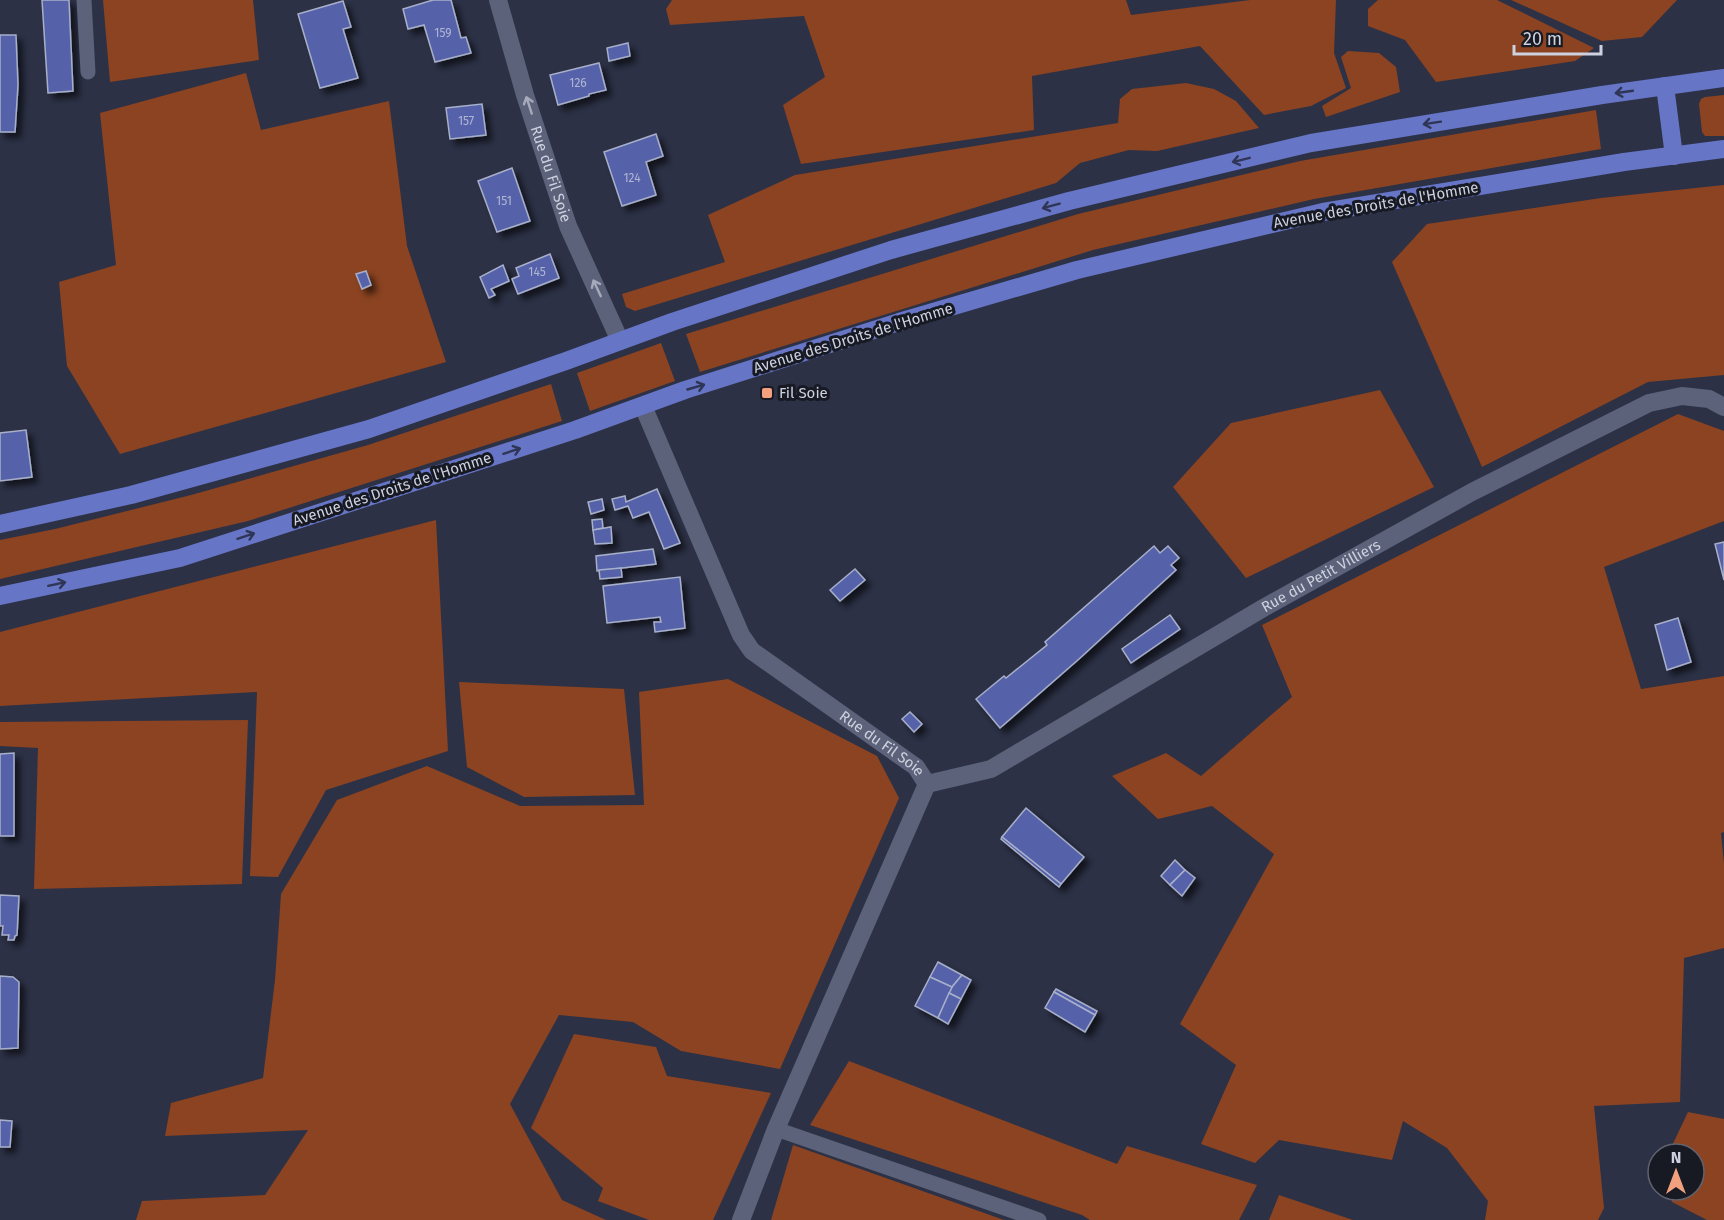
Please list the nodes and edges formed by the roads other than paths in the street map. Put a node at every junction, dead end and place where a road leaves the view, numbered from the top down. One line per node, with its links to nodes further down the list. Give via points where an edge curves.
1 (84, 0): 3 (lane)
2 (498, 0): 8 (street, Rue du Fil Soie, one-way to 2, via 568,226)
3 (88, 72)
4 (1724, 78): 5 (main road)
5 (1665, 86): 7 (main road); 8 (main road, one-way to 8, via 1311,143 1081,198 891,250)
6 (1724, 149): 7 (main road, Avenue des Droits de l'Homme)
7 (1674, 156): 9 (main road, Avenue des Droits de l'Homme, one-way to 7, via 899,322 1077,270 1323,212)
8 (620, 341): 11 (main road, via 369,429 130,495)
9 (643, 406): 12 (main road, Avenue des Droits de l'Homme, one-way to 9, via 180,558); 13 (street, Rue du Fil Soie, via 741,635 752,651 916,767)
10 (1724, 407): 13 (street, Rue du Petit Villiers, via 1709,399 1682,396 1649,403 1472,492 1275,601 991,769)
11 (0, 524)
12 (0, 596)
13 (927, 784): 14 (street, Rue du Fil Soie)
14 (776, 1130): 15 (street, Rue du Fil Soie); 16 (lane)
15 (741, 1220)
16 (1039, 1220)

